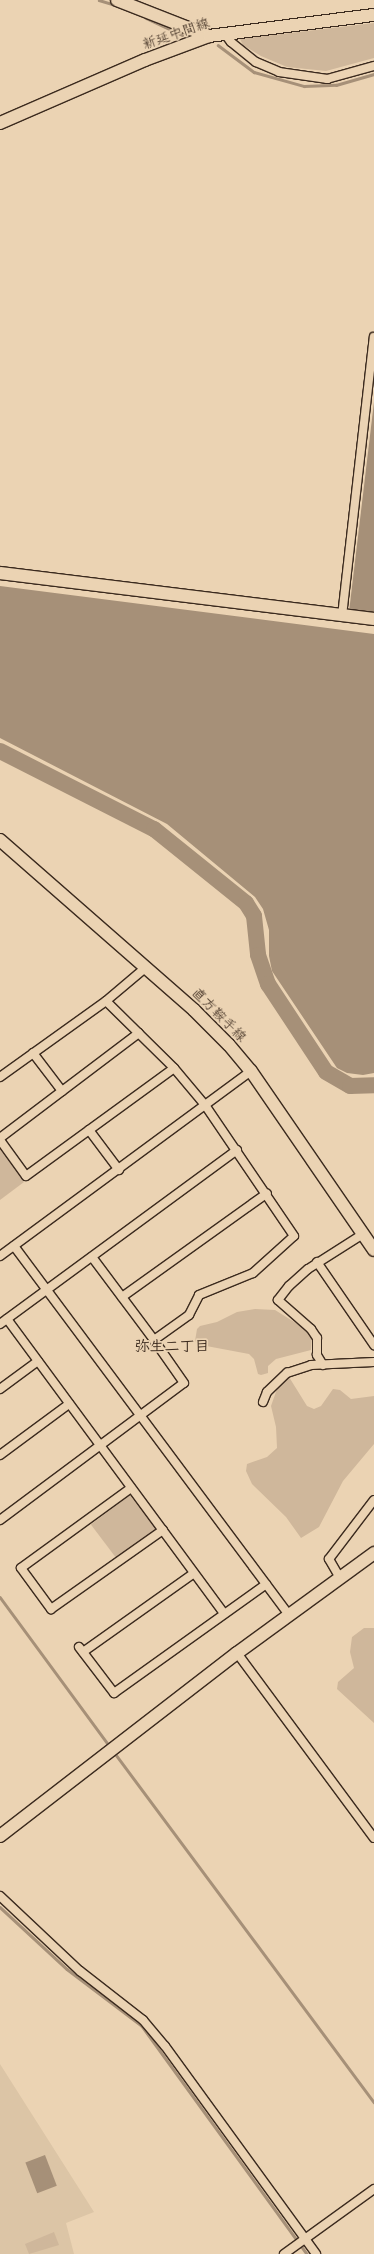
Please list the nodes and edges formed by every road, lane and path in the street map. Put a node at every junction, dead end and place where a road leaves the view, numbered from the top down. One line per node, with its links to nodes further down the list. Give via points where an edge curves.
1 (117, 0): 4 (main road)
2 (374, 15): 3 (main road, 新延中間線)
3 (225, 34): 4 (main road, 新延中間線); 5 (street, via 256,62 279,72 327,78)
4 (209, 36): 6 (main road, 新延中間線, via 145,60)
5 (374, 66)
6 (0, 123)
7 (374, 337): 9 (street)
8 (0, 573): 9 (main road)
9 (342, 616): 10 (main road)
10 (374, 619)
11 (0, 840): 12 (main road, 直方鞍手線)
12 (145, 968): 13 (street); 17 (main road, 直方鞍手線, via 194,1010)
13 (106, 1001): 14 (street); 15 (street)
14 (139, 1033): 16 (street); 19 (street)
15 (33, 1053): 18 (street); 19 (street)
16 (174, 1068): 20 (street); 21 (street)
17 (252, 1071): 20 (street); 26 (main road, 直方鞍手線)
18 (0, 1077)
19 (62, 1091): 22 (street)
20 (205, 1105): 23 (street); 24 (street)
21 (89, 1130): 22 (street, via 26,1176); 24 (street)
22 (0, 1139)
23 (237, 1150): 25 (street); 30 (street)
24 (119, 1170): 27 (street)
25 (267, 1193): 33 (street); 36 (street, via 294,1236 253,1273 199,1295 189,1315)
26 (363, 1234): 28 (main road, 直方鞍手線); 31 (street)
27 (14, 1246): 29 (street); 32 (street)
28 (374, 1250)
29 (0, 1256)
30 (92, 1257): 32 (street); 33 (street)
31 (317, 1262): 37 (street); 40 (street, via 289,1286 278,1300 312,1329 317,1338 317,1354)
32 (47, 1290): 34 (street); 44 (street)
33 (122, 1297): 36 (street)
34 (7, 1319): 35 (street); 38 (street)
35 (0, 1324)
36 (154, 1340): 44 (street, via 184,1383)
37 (374, 1345)
38 (38, 1362): 41 (street); 43 (street)
39 (374, 1362): 40 (street)
40 (323, 1365): 42 (street, via 312,1365 287,1373 267,1392)
41 (0, 1389)
42 (263, 1402)
43 (69, 1404): 45 (street); 46 (street)
44 (141, 1414): 45 (street); 54 (street)
45 (100, 1445): 47 (street); 49 (street)
46 (0, 1454)
47 (131, 1488): 50 (street); 50 (street, via 21,1568 51,1609)
48 (374, 1500): 53 (street, via 329,1559)
49 (0, 1520)
50 (163, 1530): 52 (street)
51 (374, 1553): 53 (main road)
52 (194, 1572): 55 (street); 55 (street, via 81,1650 114,1693)
53 (340, 1578): 56 (main road)
54 (266, 1584): 55 (street); 56 (street)
55 (224, 1613)
56 (289, 1615): 57 (main road)
57 (237, 1653): 58 (main road); 59 (street)
58 (0, 1836)
59 (374, 1838)
60 (0, 1896): 62 (street, via 80,1971 143,2020 165,2046)
61 (374, 2189): 62 (street)
62 (305, 2238): 63 (street); 64 (street)
63 (284, 2254)
64 (316, 2254)

